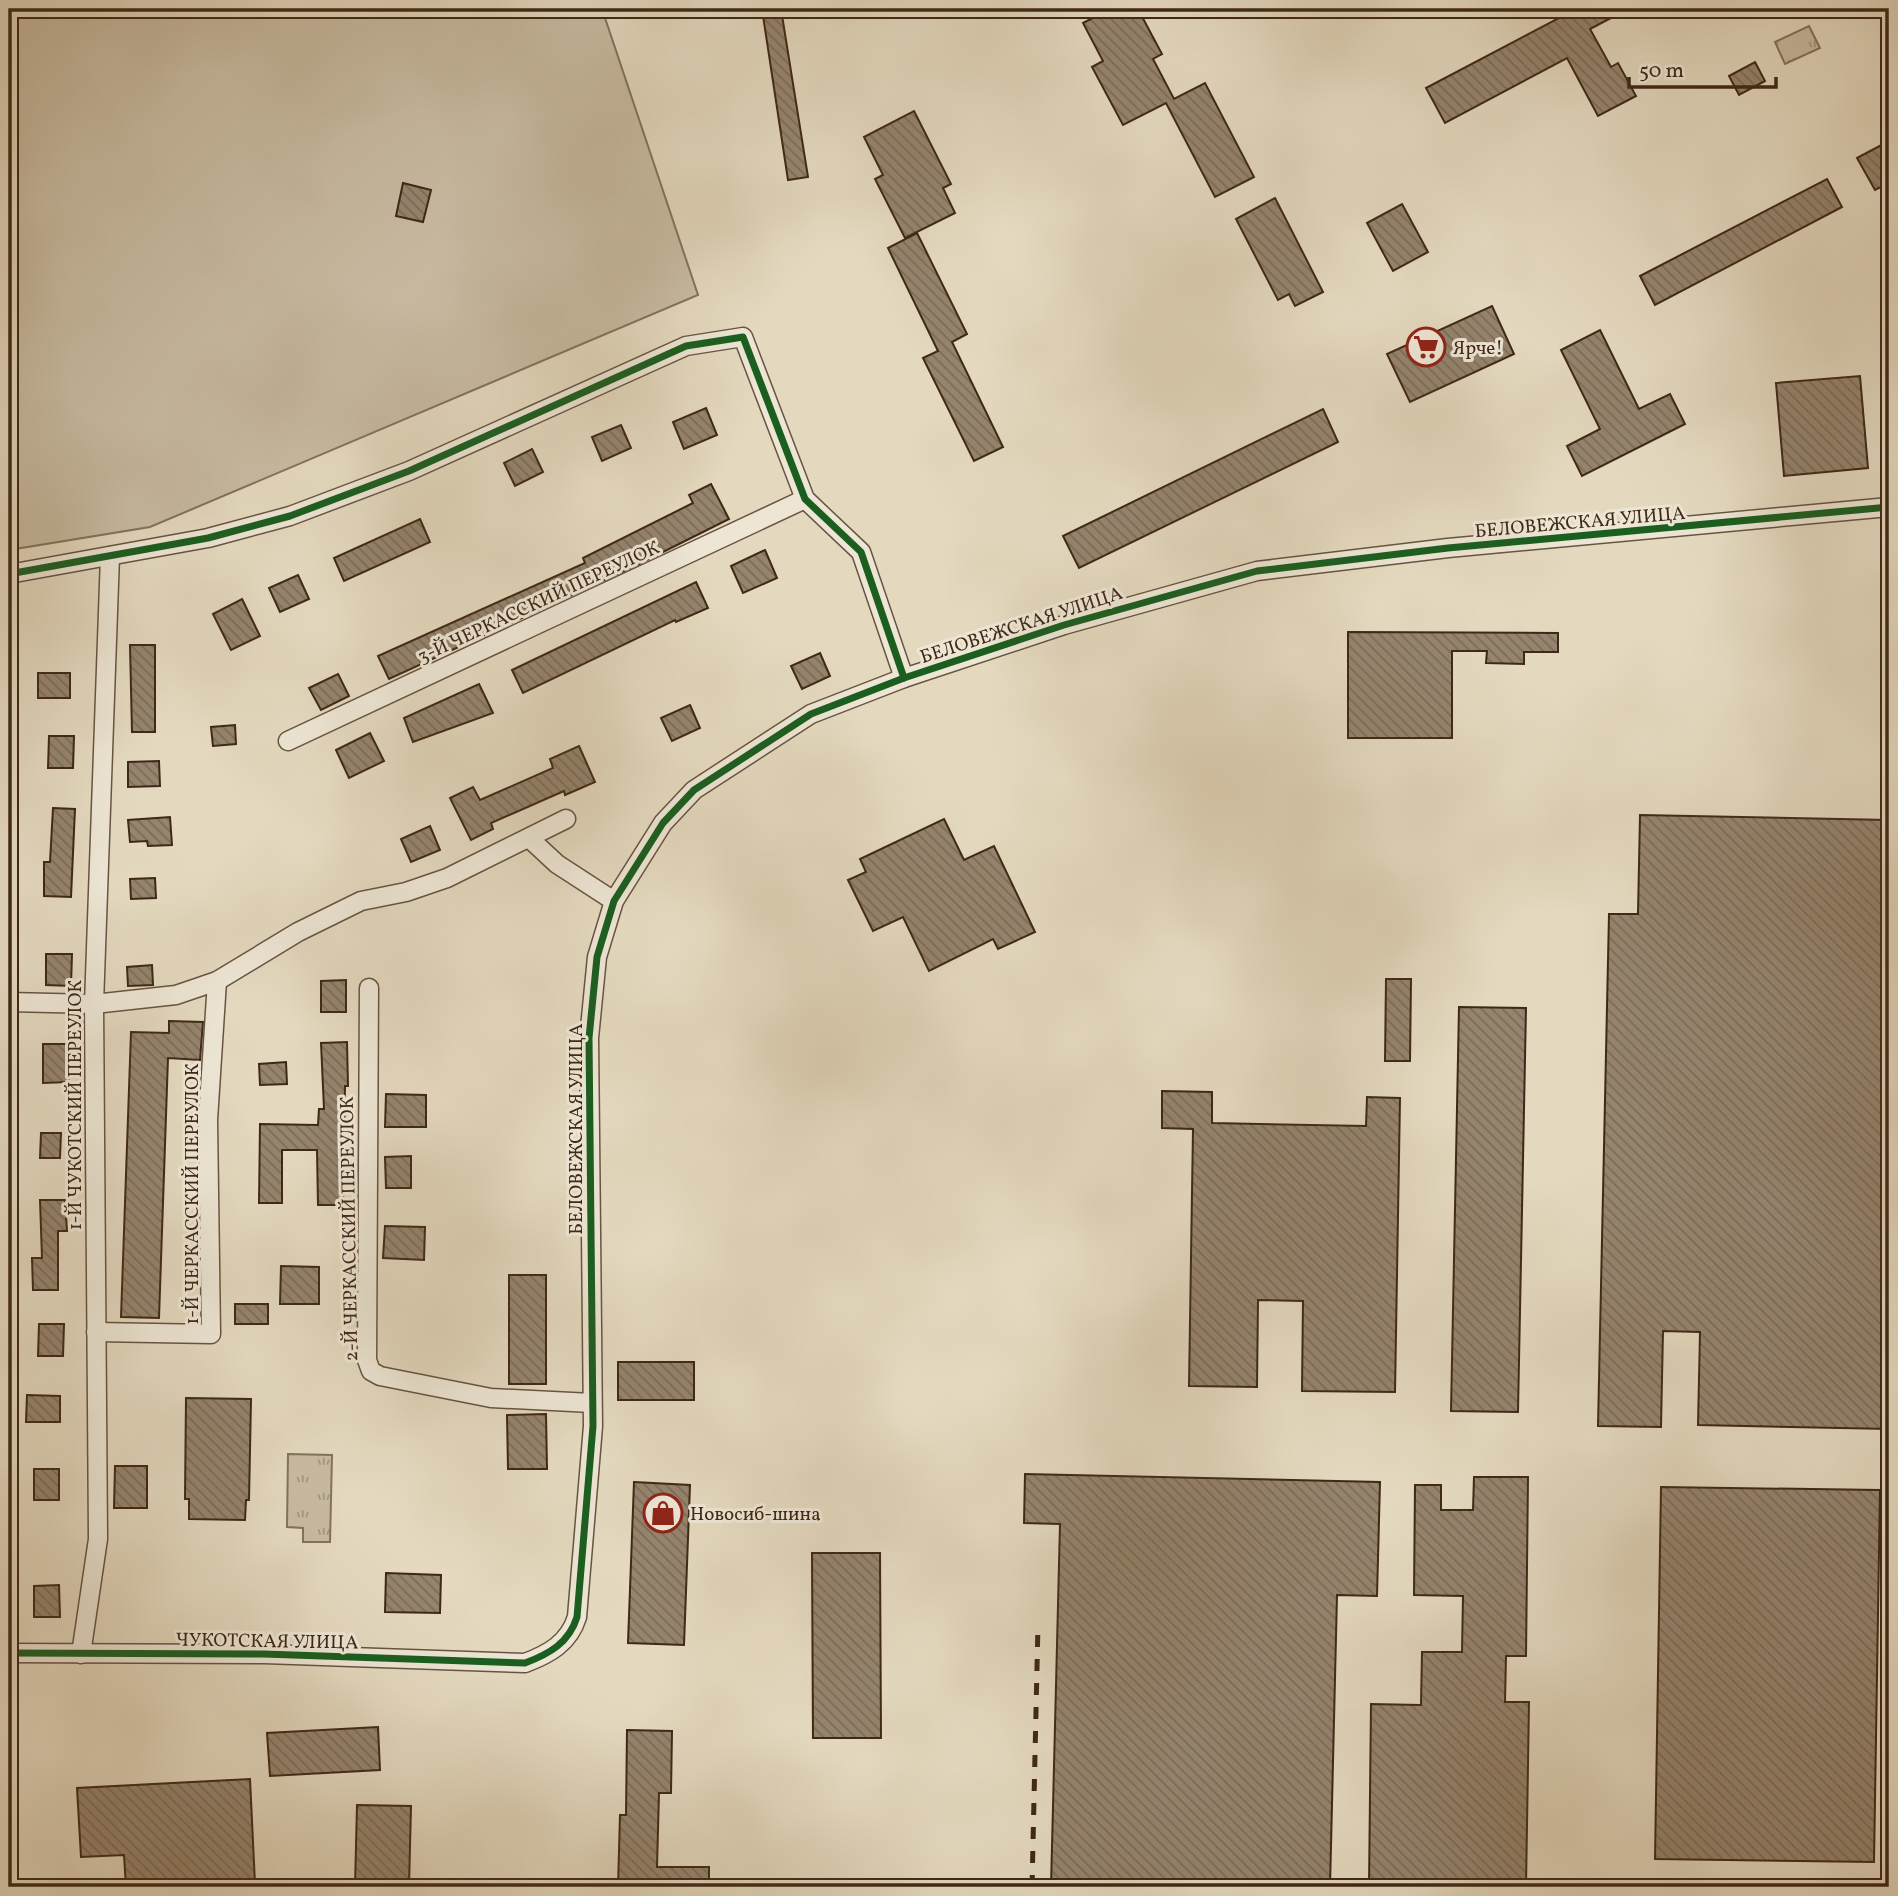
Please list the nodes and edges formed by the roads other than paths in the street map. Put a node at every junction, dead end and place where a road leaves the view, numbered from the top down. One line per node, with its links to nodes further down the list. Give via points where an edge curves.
1 (805, 499): 3 (street, via 743,337 686,346 409,471 290,516); 5 (street, via 861,552); 6 (street, 3-Й ЧЕРКАССКИЙ ПЕРЕУЛОК)
2 (1889, 506): 5 (street, БЕЛОВЕЖСКАЯ УЛИЦА, via 1257,571 1064,625)
3 (110, 556): 4 (street); 13 (street, 1-Й ЧУКОТСКИЙ ПЕРЕУЛОК)
4 (9, 575)
5 (904, 678): 9 (street, БЕЛОВЕЖСКАЯ УЛИЦА, via 811,714 694,790 663,823)
6 (288, 741)
7 (566, 819): 8 (street)
8 (528, 838): 9 (street, via 557,864); 10 (street, via 447,878 361,901)
9 (614, 901): 15 (street, БЕЛОВЕЖСКАЯ УЛИЦА, via 597,957 589,1038)
10 (217, 981): 13 (street, via 176,995); 14 (street, 1-Й ЧЕРКАССКИЙ ПЕРЕУЛОК, via 208,1120 211,1334)
11 (369, 988): 15 (street, 2-Й ЧЕРКАССКИЙ ПЕРЕУЛОК, via 366,1262 371,1371 491,1398)
12 (9, 1002): 13 (street)
13 (94, 1004): 14 (street, 1-Й ЧУКОТСКИЙ ПЕРЕУЛОК)
14 (96, 1332): 17 (street, 1-Й ЧУКОТСКИЙ ПЕРЕУЛОК, via 97,1539)
15 (592, 1404): 18 (street, БЕЛОВЕЖСКАЯ УЛИЦА, via 577,1617 560,1645)
16 (9, 1653): 17 (street, ЧУКОТСКАЯ УЛИЦА)
17 (81, 1654): 18 (street, ЧУКОТСКАЯ УЛИЦА, via 264,1654)
18 (525, 1663)

